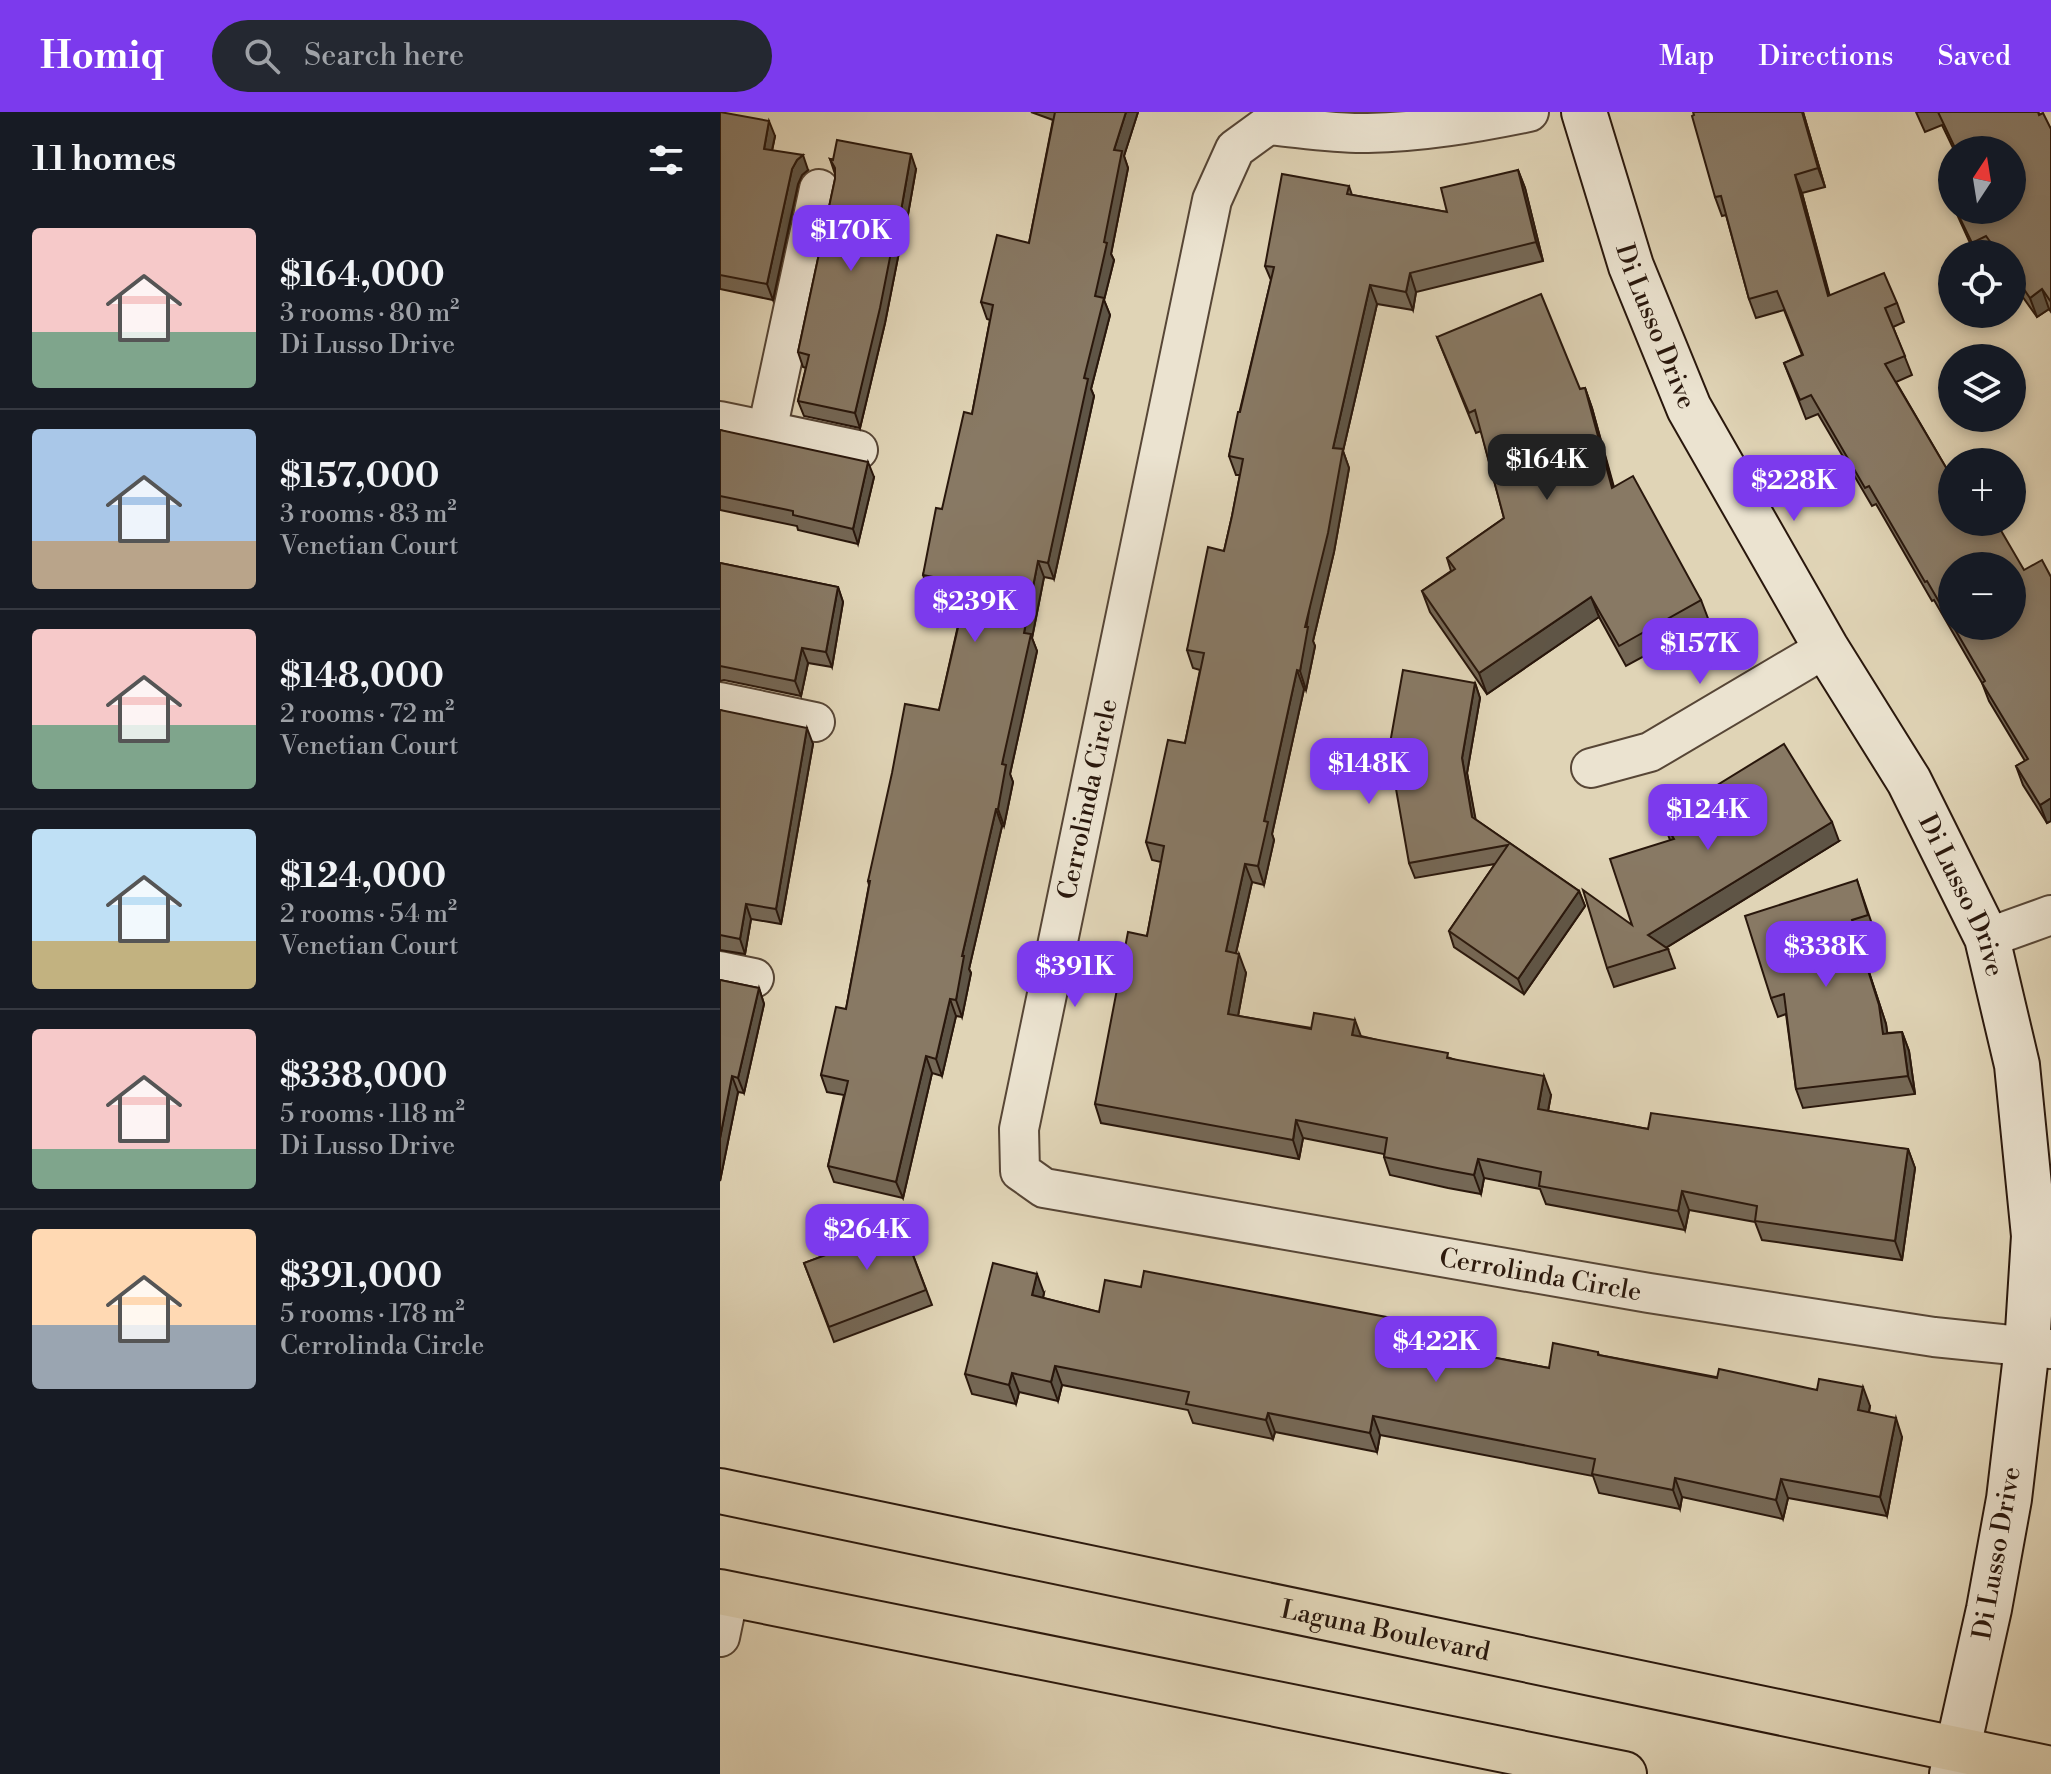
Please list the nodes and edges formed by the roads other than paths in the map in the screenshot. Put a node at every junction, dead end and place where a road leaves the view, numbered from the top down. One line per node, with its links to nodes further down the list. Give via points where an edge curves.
1 (1529, 112): 13 (street, Cerrolinda Circle, via 1408,132 1268,125 1235,149 1212,200 1019,1129 1020,1171 1044,1188 1649,1293)
2 (1584, 112): 7 (street, Di Lusso Drive, via 1631,266 1689,408)
3 (819, 189): 5 (street)
4 (720, 421): 5 (street)
5 (767, 431): 6 (street)
6 (858, 450)
7 (1826, 648): 10 (street, via 1650,752); 12 (street, Di Lusso Drive, via 1909,781)
8 (720, 702): 9 (street)
9 (815, 722)
10 (1591, 768)
11 (2051, 915): 12 (street)
12 (1987, 938): 13 (street, Di Lusso Drive, via 2017,1065)
13 (2039, 1348): 17 (street, Di Lusso Drive)
14 (720, 1491): 17 (main road, Laguna Boulevard)
15 (724, 1593): 16 (street); 19 (main road)
16 (720, 1637)
17 (1955, 1762): 18 (main road, Laguna Boulevard)
18 (2051, 1769)
19 (1624, 1774)

